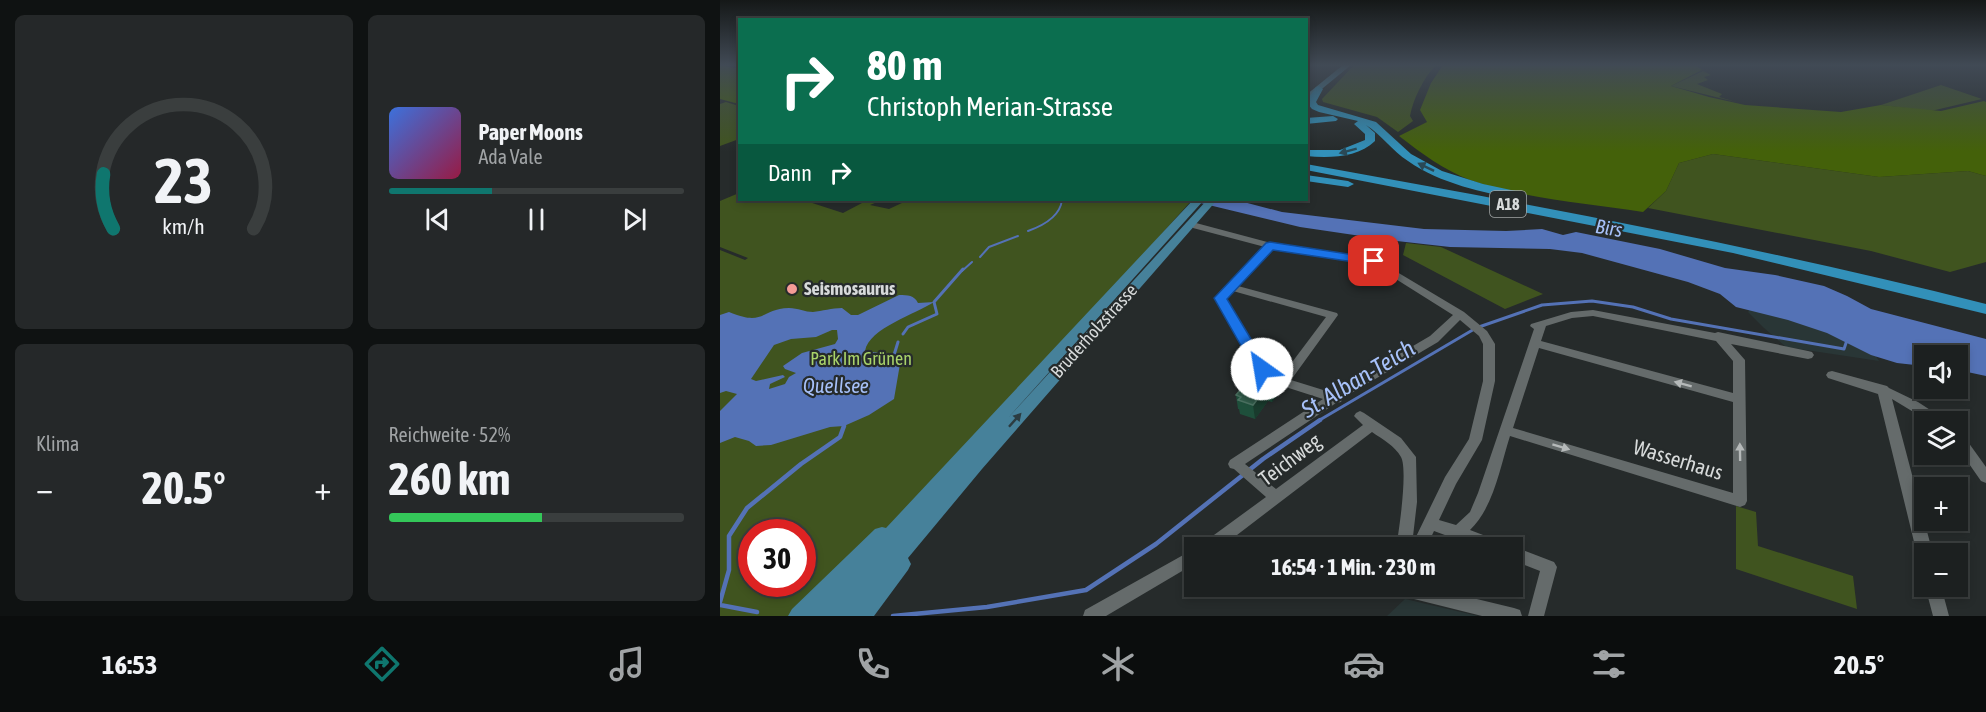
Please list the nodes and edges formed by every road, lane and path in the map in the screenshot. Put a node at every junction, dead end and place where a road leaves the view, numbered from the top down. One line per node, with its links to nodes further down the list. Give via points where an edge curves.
1 (1315, 94): 3 (highway, via 1312,105)
2 (1308, 112): 3 (highway)
3 (1340, 117): 4 (highway); 5 (highway, one-way to 5, via 1367,129 1370,141 1340,153); 11 (highway, one-way to 3, via 1471,184 1428,169 1401,152 1371,124)
4 (1308, 121)
5 (1308, 153)
6 (1308, 161): 11 (highway, A18)
7 (1308, 167): 13 (highway, A18)
8 (1308, 178): 13 (highway)
9 (1197, 201): 15 (main road, Bruderholzstrasse)
10 (1211, 201): 15 (main road, Bruderholzstrasse)
11 (1583, 210): 17 (highway, A18, via 1780,251)
12 (1196, 226): 14 (street)
13 (1710, 243): 18 (highway, A18)
14 (1270, 246): 16 (street); 19 (street, via 1383,263 1394,274)
15 (1162, 247): 33 (main road, Bruderholzstrasse)
16 (1231, 287): 24 (street, via 1220,298 1229,316 1269,376); 24 (street, via 1333,315)
17 (1986, 302)
18 (1986, 309)
19 (1465, 318): 26 (street, Teichweg); 36 (street, via 1489,344 1489,381 1475,440)
20 (1718, 336): 21 (street, via 1700,336 1593,313 1538,325); 22 (street); 27 (street, Wasserhaus, via 1739,360)
21 (1534, 343): 27 (street, one-way to 21); 31 (street)
22 (1808, 355)
23 (1833, 375): 25 (street)
24 (1284, 381): 26 (street)
25 (1883, 389): 28 (street); 42 (street)
26 (1336, 399): 35 (street, Teichweg, via 1238,466)
27 (1739, 399): 31 (street, Wasserhaus, one-way to 27, via 1740,501)
28 (1925, 411)
29 (1360, 416): 30 (street)
30 (1372, 425): 35 (street, Teichweg); 39 (street, via 1409,457 1410,502)
31 (1505, 430): 37 (street, via 1475,516)
32 (1968, 453): 34 (street)
33 (973, 456): 47 (main road, Bruderholzstrasse); 48 (main road, Bruderholzstrasse); 49 (main road, Bruderholzstrasse); 50 (main road, Bruderholzstrasse)
34 (1986, 477)
35 (1276, 496): 38 (street, Teichweg)
36 (1430, 523): 37 (street); 40 (street)
37 (1458, 531): 41 (street)
38 (1222, 537)
39 (1405, 537)
40 (1423, 537)
41 (1472, 537)
42 (1922, 543)
43 (1523, 557): 53 (street, via 1549,567)
44 (1184, 562): 51 (street)
45 (1438, 597): 52 (street)
46 (1936, 597): 54 (street)
47 (799, 616)
48 (820, 616)
49 (845, 616)
50 (861, 616)
51 (1091, 616)
52 (1514, 616)
53 (1536, 616)
54 (1941, 616)

